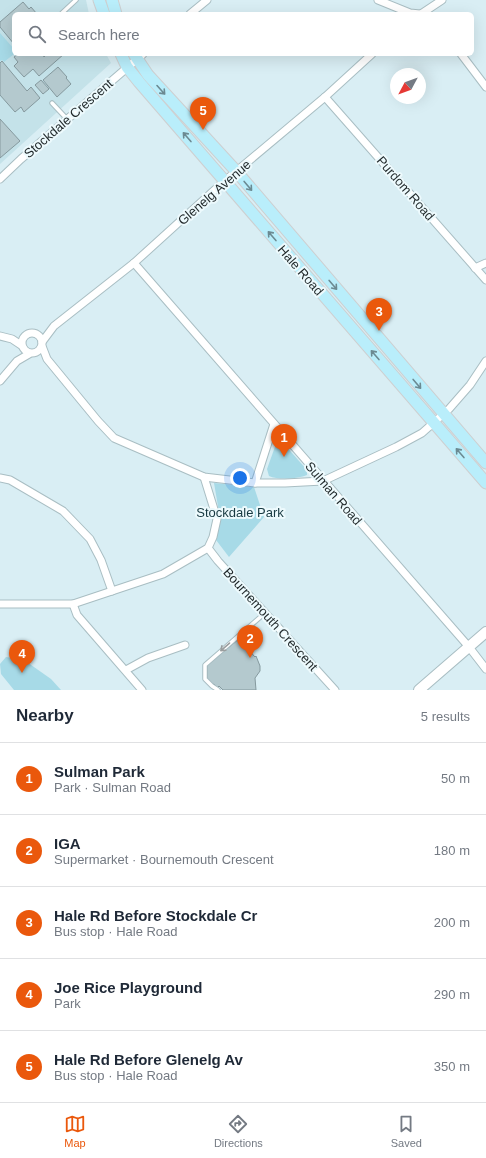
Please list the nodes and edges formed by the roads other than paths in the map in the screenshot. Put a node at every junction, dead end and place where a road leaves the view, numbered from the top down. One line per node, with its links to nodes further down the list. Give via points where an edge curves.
1 (76, 0): 7 (lane)
2 (99, 0): 8 (main road)
3 (112, 0): 9 (main road)
4 (207, 0): 10 (street)
5 (378, 0): 11 (street)
6 (442, 0): 12 (street)
7 (63, 12)
8 (103, 12)
9 (115, 12)
10 (192, 12)
11 (408, 12)
12 (425, 12)
13 (122, 56): 17 (main road, Hale Road)
14 (138, 56): 17 (street, Stockdale Crescent); 22 (main road, Hale Road, one-way to 22, via 148,75)
15 (370, 56): 19 (street, Glenelg Avenue)
16 (462, 56): 18 (street)
17 (127, 67): 21 (street, Stockdale Crescent); 24 (main road, Hale Road, one-way to 17)
18 (486, 87)
19 (326, 97): 22 (street, Glenelg Avenue); 27 (street, Purdom Road)
20 (52, 103): 21 (lane)
21 (67, 119): 23 (street, Stockdale Crescent)
22 (236, 172): 24 (street, Glenelg Avenue); 41 (main road, Hale Road, one-way to 41)
23 (0, 179)
24 (224, 181): 25 (street, Glenelg Avenue); 42 (main road, Hale Road, one-way to 24)
25 (134, 263): 29 (street, Glenelg Avenue); 43 (street, Sulman Road)
26 (486, 263): 27 (street)
27 (475, 268): 28 (street, Purdom Road)
28 (486, 280)
29 (54, 326): 30 (street, Glenelg Avenue); 34 (street, Glenelg Avenue)
30 (35, 334): 32 (street, Glenelg Avenue, via 29,333); 34 (street)
31 (0, 336): 33 (street)
32 (24, 336): 33 (street); 35 (street, Glenelg Avenue)
33 (12, 339): 35 (street)
34 (42, 344): 36 (street, Glenelg Avenue, via 40,350); 37 (street)
35 (22, 346): 36 (street, via 26,352); 38 (street, Glenelg Avenue)
36 (33, 353): 37 (street); 38 (street, Glenelg Avenue)
37 (47, 359): 45 (street, via 114,438)
38 (17, 361): 40 (street, Glenelg Avenue)
39 (486, 361): 41 (street, via 470,385)
40 (0, 382)
41 (443, 414): 42 (street); 44 (main road, Hale Road)
42 (434, 423): 47 (street, via 422,433 396,447); 49 (main road, Hale Road, one-way to 42)
43 (274, 424): 47 (street, Sulman Road); 48 (street)
44 (486, 463)
45 (204, 477): 48 (street); 50 (street, via 217,519)
46 (0, 478): 51 (street, via 10,480 63,511 90,539)
47 (324, 481): 48 (street); 58 (street, Sulman Road)
48 (255, 483)
49 (486, 483)
50 (208, 548): 51 (street, via 163,574); 54 (street, Bournemouth Crescent)
51 (112, 591): 53 (street)
52 (0, 604): 53 (street)
53 (73, 604): 60 (street, via 78,615)
54 (265, 613): 62 (lane, one-way to 62, via 205,664 205,679); 63 (street, Bournemouth Crescent)
55 (486, 632): 58 (main road)
56 (486, 640): 58 (main road)
57 (185, 645): 60 (street, via 148,658)
58 (471, 649): 59 (street, Sulman Road); 64 (main road); 65 (main road)
59 (486, 669)
60 (126, 670): 61 (street)
61 (142, 690)
62 (218, 690)
63 (335, 690)
64 (420, 690)
65 (429, 690)

